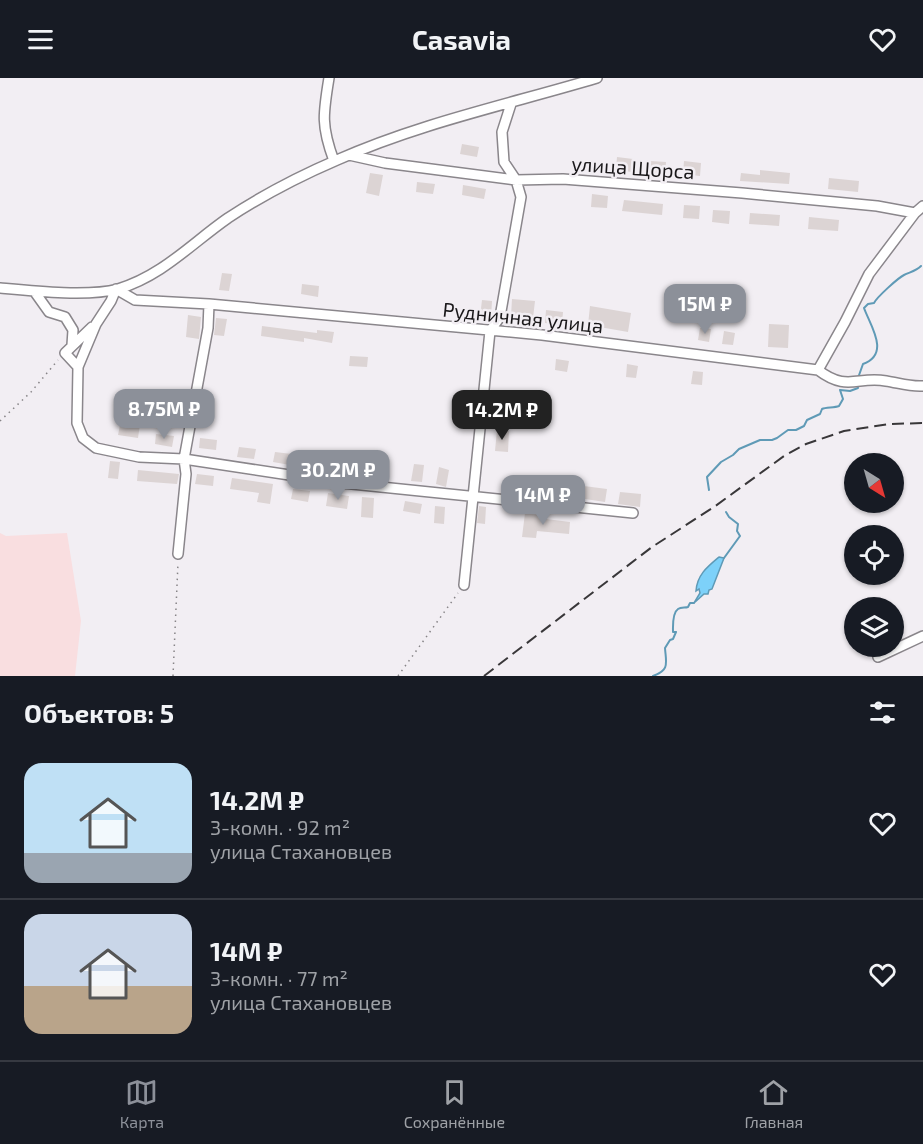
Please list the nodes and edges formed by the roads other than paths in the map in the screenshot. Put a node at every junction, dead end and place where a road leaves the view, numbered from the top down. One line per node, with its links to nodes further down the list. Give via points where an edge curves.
1 (329, 78): 6 (street, via 323,118)
2 (597, 78): 3 (street)
3 (511, 104): 4 (street); 8 (street, via 502,132 504,162)
4 (382, 142): 5 (street); 7 (street)
5 (349, 155): 6 (street); 7 (street, улица Щорса)
6 (334, 161): 11 (street, via 230,217 147,278)
7 (385, 163): 8 (street, улица Щорса)
8 (516, 180): 9 (street, улица Щорса, via 563,179); 15 (street, via 521,197 500,317)
9 (919, 209): 18 (street, via 869,274)
10 (0, 288): 12 (street)
11 (116, 289): 12 (street); 13 (street, Рудничная улица, via 135,300); 14 (street)
12 (34, 291): 16 (street, via 48,312 65,317 73,330)
13 (209, 304): 15 (street, Рудничная улица); 20 (street)
14 (96, 324): 16 (street); 17 (street)
15 (490, 331): 18 (street, Рудничная улица); 21 (street)
16 (72, 345): 17 (street, via 65,353)
17 (78, 367): 20 (street, via 77,423 83,438 96,447 139,457)
18 (818, 370): 19 (street, Рудничная улица, via 844,383 883,380)
19 (923, 386)
20 (184, 459): 21 (street, via 342,483); 23 (street)
21 (472, 495): 22 (street); 24 (street)
22 (633, 513)
23 (178, 554)
24 (464, 585)
25 (923, 636): 26 (street)
26 (904, 645)

